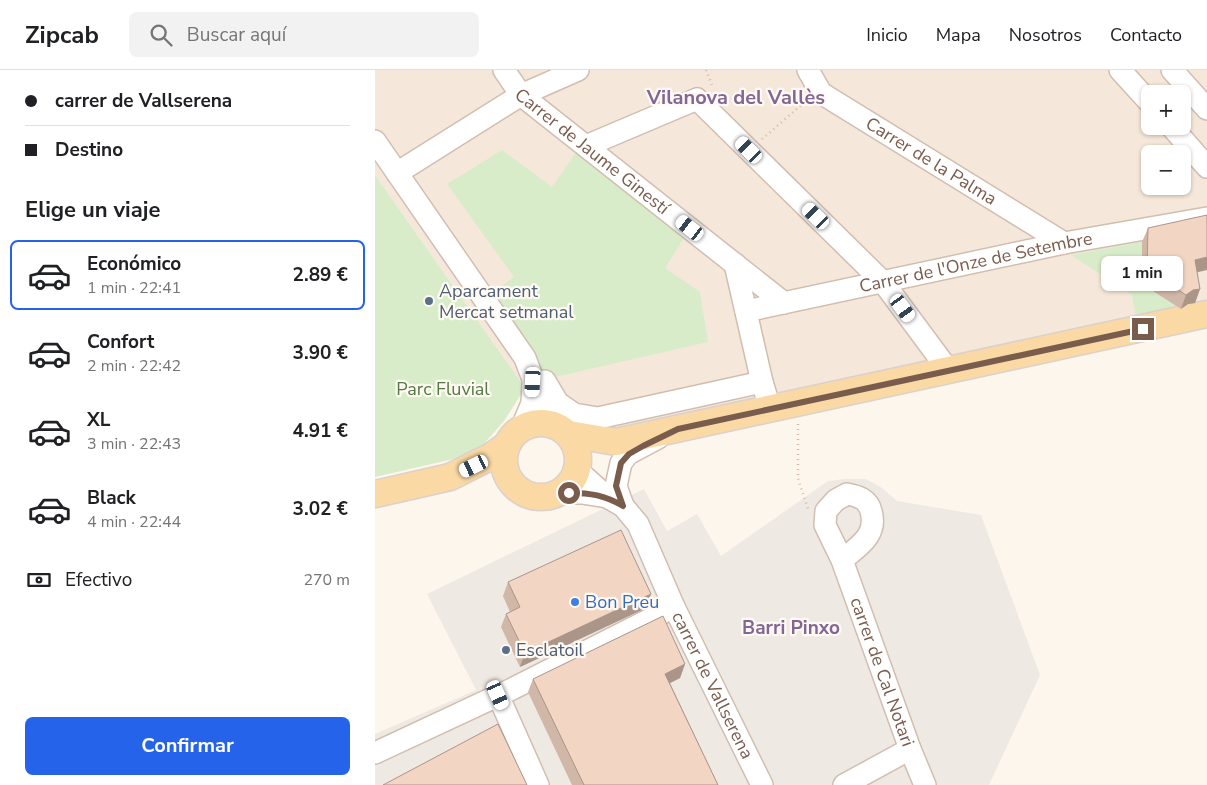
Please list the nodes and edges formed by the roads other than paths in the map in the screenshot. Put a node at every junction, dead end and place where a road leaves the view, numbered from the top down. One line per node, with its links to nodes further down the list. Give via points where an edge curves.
1 (504, 70): 9 (street, Carrer de Jaume Ginestí)
2 (578, 70): 9 (street)
3 (808, 70): 19 (street, Carrer de la Palma, via 821,93)
4 (1120, 70): 8 (street)
5 (1132, 70): 7 (street)
6 (1181, 73): 10 (street)
7 (1146, 85)
8 (1141, 93)
9 (521, 96): 14 (street, Carrer de Jaume Ginestí); 17 (street)
10 (1207, 109)
11 (1191, 132): 15 (street)
12 (1179, 135): 16 (street)
13 (375, 141): 17 (street)
14 (586, 146): 20 (street, Carrer de Jaume Ginestí); 21 (street, via 697,99)
15 (1207, 149)
16 (1207, 167)
17 (397, 173): 25 (street)
18 (1207, 218): 19 (street, Carrer de l'Onze de Setembre)
19 (1065, 243): 21 (street, Carrer de l'Onze de Setembre)
20 (735, 264): 22 (street, Carrer de Jaume Ginestí); 23 (street)
21 (883, 282): 22 (street, Carrer de l'Onze de Setembre); 26 (street)
22 (784, 303): 23 (street, Carrer de l'Onze de Setembre)
23 (746, 311): 28 (street)
24 (1207, 314): 26 (main road)
25 (525, 358): 27 (street); 28 (street, via 536,367 558,403 574,414 597,418)
26 (949, 371): 29 (main road)
27 (533, 382): 30 (street); 32 (street, via 532,403)
28 (762, 382): 29 (street)
29 (771, 408): 31 (main road)
30 (561, 429): 32 (main road, via 541,422); 33 (main road); 34 (main road, via 578,451)
31 (678, 429): 33 (main road); 39 (street, carrer de Vallserena, via 629,454 621,463)
32 (515, 436): 35 (main road, via 491,457); 36 (main road, via 504,452 504,465)
33 (616, 442): 34 (main road)
34 (577, 470): 38 (main road, via 567,486); 39 (street, carrer de Vallserena)
35 (450, 478): 36 (main road); 37 (main road)
36 (512, 483): 38 (main road, via 532,496)
37 (375, 494)
38 (557, 494): 39 (street, via 582,493)
39 (615, 502): 41 (street, carrer de Vallserena, via 638,524)
40 (842, 560): 40 (street, carrer de Cal Notari, via 825,525 826,511 847,494 869,504 873,519 872,531); 43 (street, carrer de Cal Notari)
41 (674, 608): 42 (street); 46 (street, carrer de Vallserena)
42 (498, 695): 44 (street); 45 (street)
43 (910, 749): 47 (street); 48 (street, carrer de Cal Notari)
44 (375, 753)
45 (538, 785)
46 (762, 785)
47 (844, 785)
48 (925, 785)

